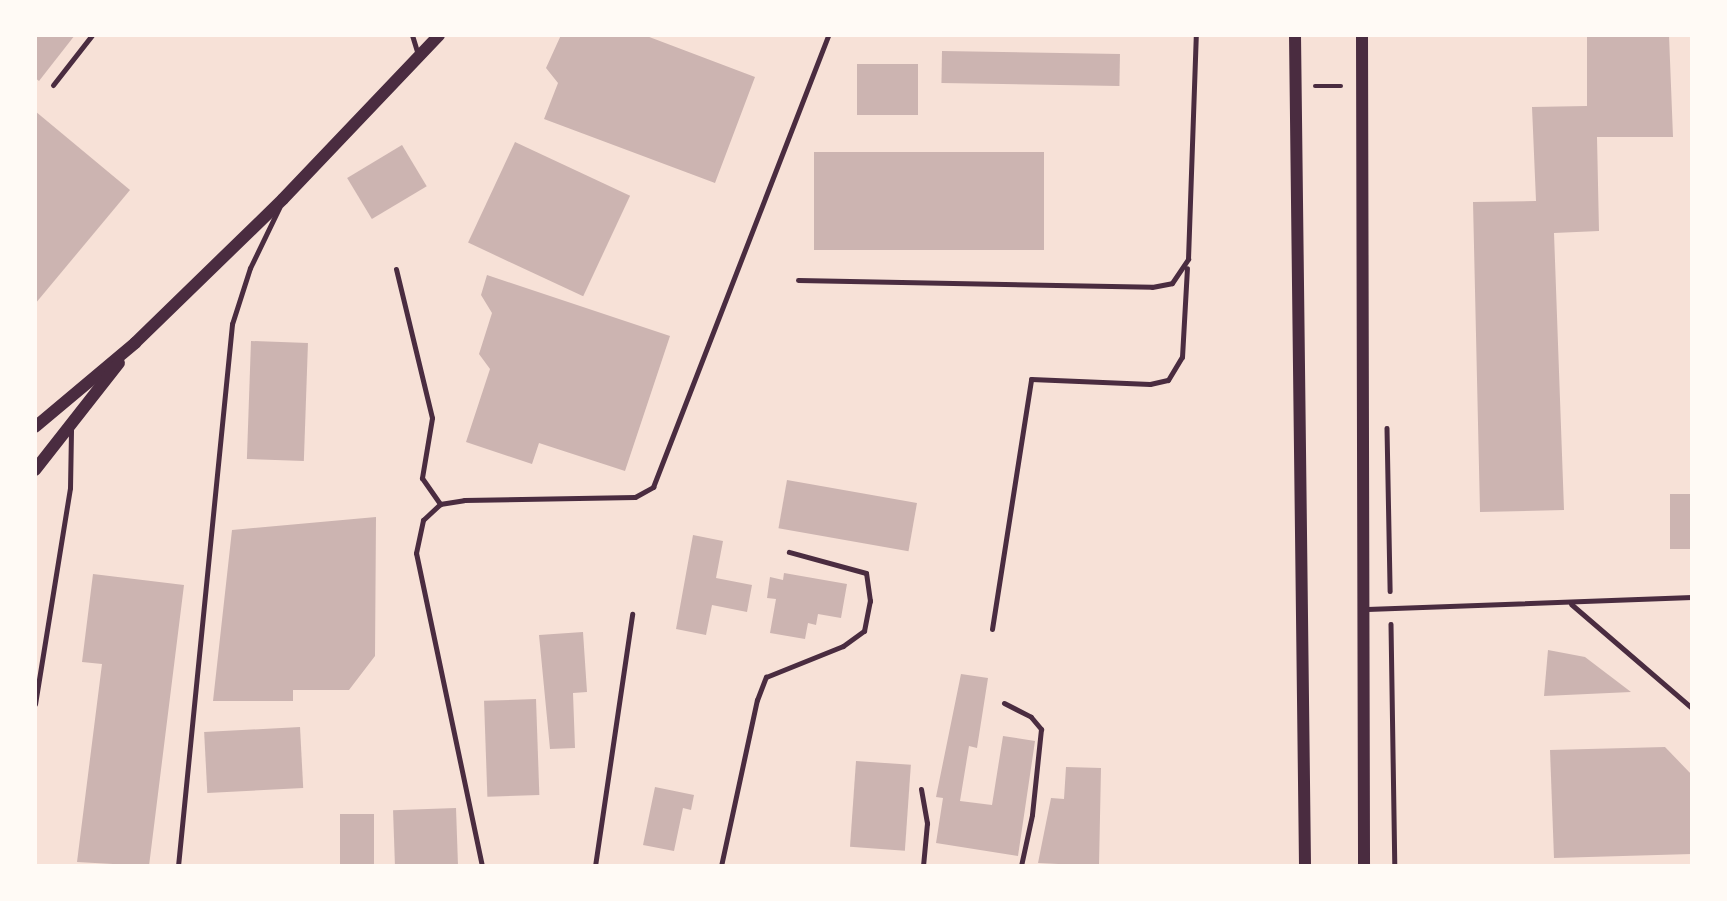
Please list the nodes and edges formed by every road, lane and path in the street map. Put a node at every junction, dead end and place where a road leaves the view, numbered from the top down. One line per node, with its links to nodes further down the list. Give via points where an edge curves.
1 (92, 35): 9 (lane)
2 (412, 35): 8 (lane)
3 (439, 35): 8 (street)
4 (828, 35): 21 (lane, via 663,450 653,487 635,497)
5 (1196, 35): 13 (lane)
6 (1295, 35): 10 (street)
7 (1362, 35): 11 (street)
8 (419, 58): 12 (street)
9 (53, 85)
10 (1296, 86): 11 (path); 39 (street)
11 (1363, 86): 26 (street)
12 (284, 199): 16 (street); 33 (lane, via 250,268 232,324)
13 (1188, 259): 15 (lane, via 1180,277 1152,288); 28 (lane, via 1182,357 1168,380 1150,384 1031,379)
14 (396, 269): 21 (lane, via 432,418 422,478)
15 (798, 280)
16 (135, 344): 17 (street); 19 (street)
17 (71, 424): 20 (street); 30 (lane, via 70,488)
18 (1387, 426): 25 (path)
19 (35, 427)
20 (35, 470)
21 (440, 504): 34 (lane, via 423,520 416,553)
22 (789, 552): 36 (lane, via 866,573 870,601 863,631 842,646 765,677)
23 (1692, 597): 24 (lane)
24 (1571, 604): 25 (lane); 31 (lane)
25 (1390, 608): 26 (lane); 41 (path)
26 (1367, 610): 40 (street)
27 (632, 614): 35 (lane)
28 (992, 629)
29 (1004, 703): 38 (lane, via 1031,717 1041,729 1032,815)
30 (35, 704)
31 (1692, 708)
32 (921, 789): 37 (lane, via 927,823)
33 (178, 866)
34 (482, 866)
35 (595, 866)
36 (721, 866)
37 (923, 866)
38 (1021, 866)
39 (1305, 866)
40 (1364, 866)
41 (1395, 866)

